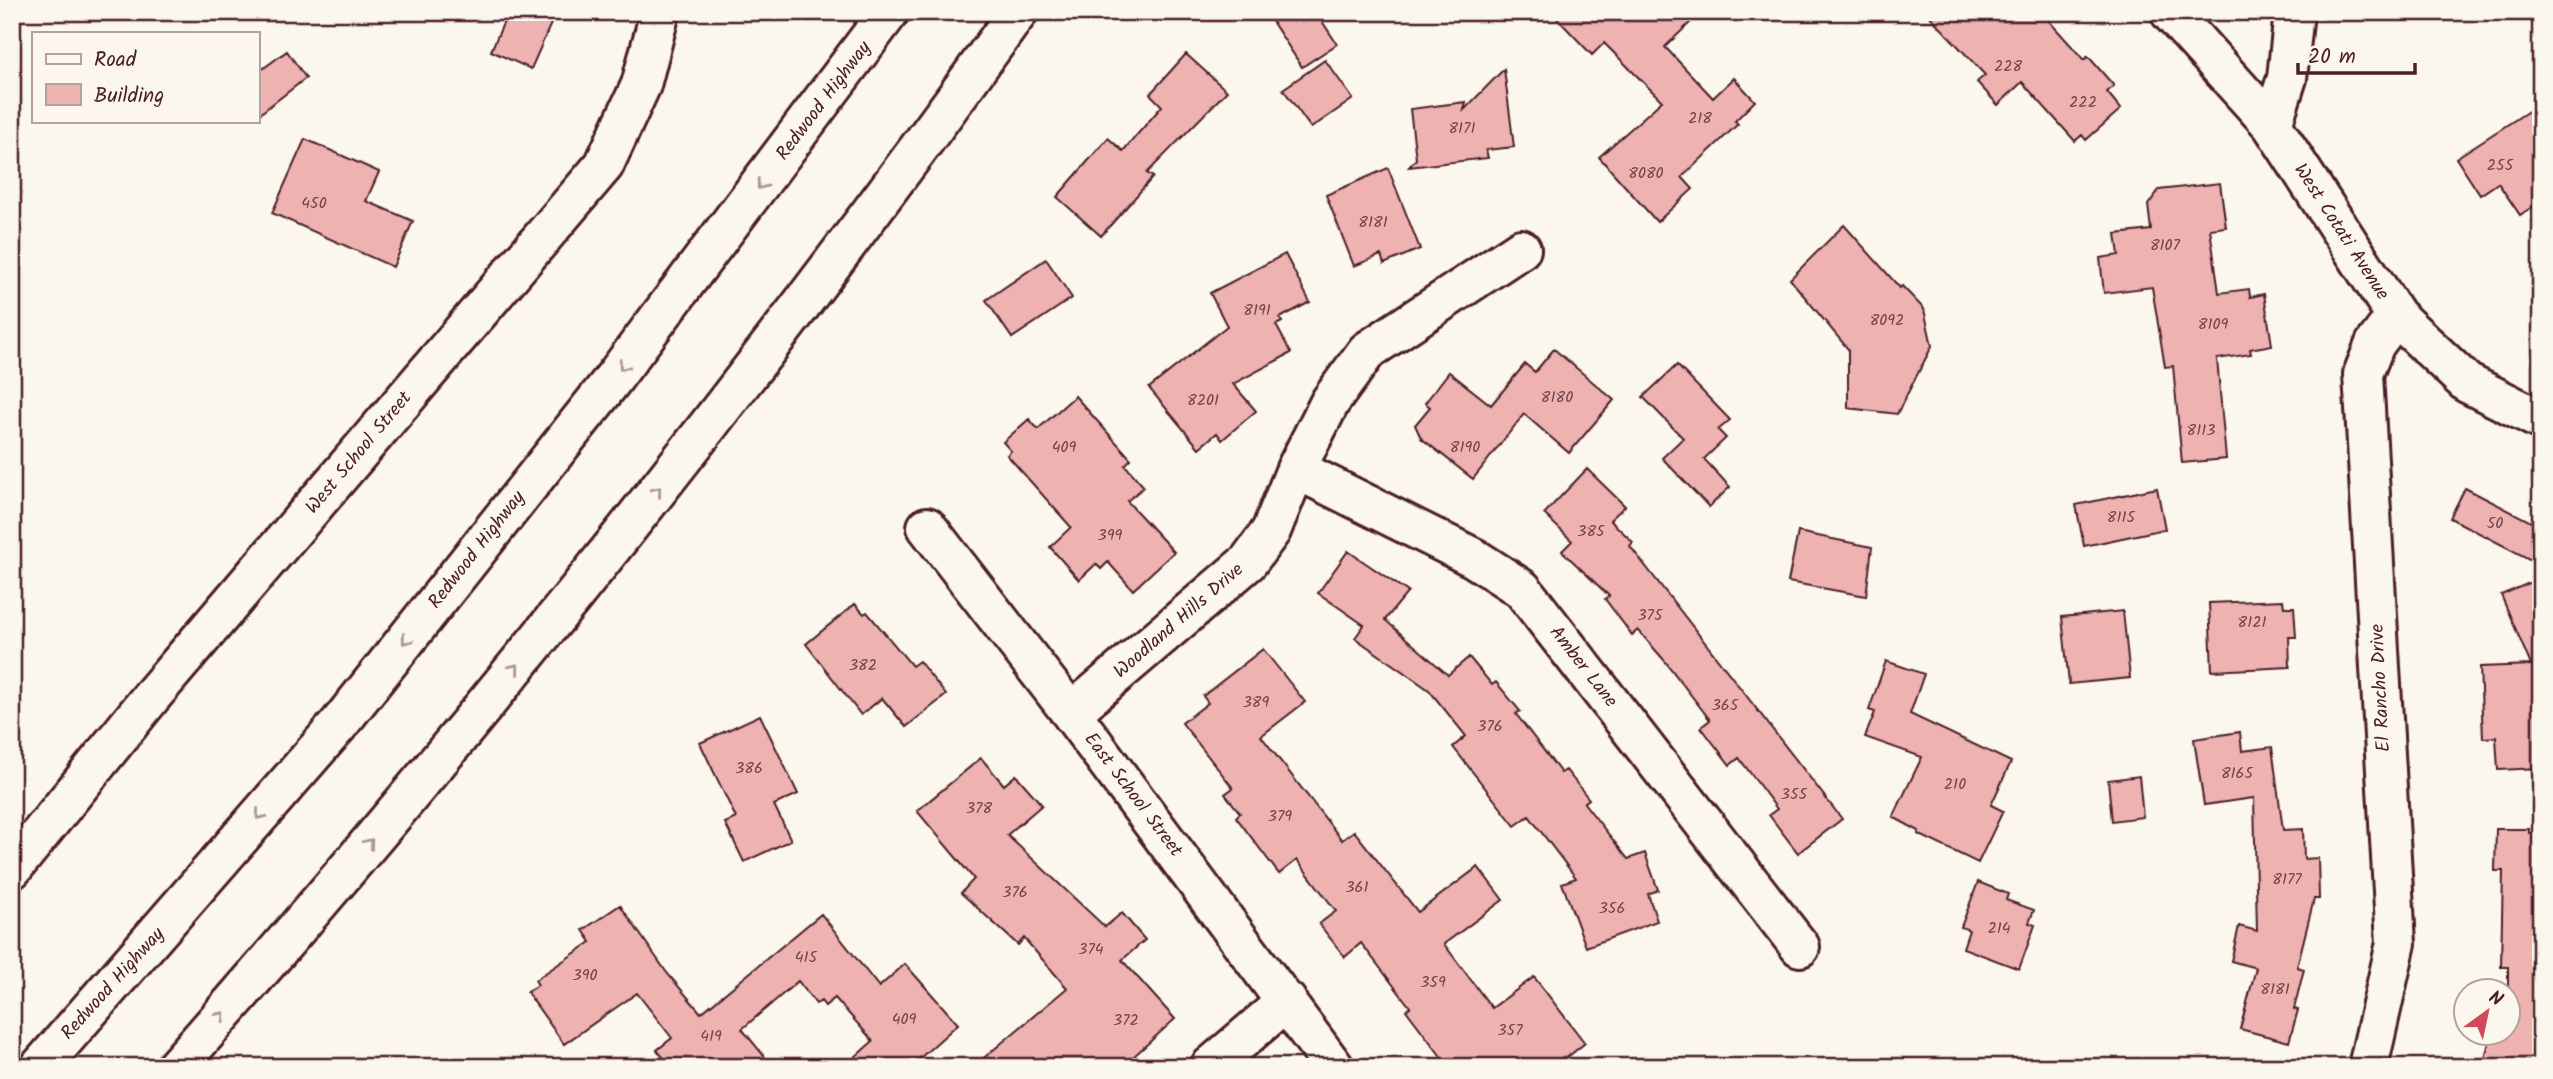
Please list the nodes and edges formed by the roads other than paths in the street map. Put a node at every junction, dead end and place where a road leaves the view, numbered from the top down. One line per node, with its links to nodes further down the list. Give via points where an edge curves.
1 (660, 12): 13 (main road, West School Street, via 641,85 604,166 160,687)
2 (889, 12): 16 (main road, Redwood Highway, one-way to 16, via 610,383 340,723)
3 (1018, 12): 17 (main road, one-way to 3, via 457,740 671,473 888,192)
4 (2170, 12): 6 (main road, West Cotati Avenue)
5 (2294, 12): 6 (main road, via 2287,78)
6 (2272, 125): 8 (main road, West Cotati Avenue)
7 (1521, 249): 10 (main road, Woodland Hills Drive, via 1367,351 1330,402)
8 (2396, 316): 9 (main road, West Cotati Avenue, via 2467,383); 20 (main road, El Rancho Drive, via 2375,344 2363,374 2396,943)
9 (2541, 420)
10 (1296, 469): 12 (main road, Woodland Hills Drive, via 1271,531 1248,562); 14 (main road, Amber Lane, via 1474,558 1522,589)
11 (927, 527): 12 (main road, East School Street)
12 (1071, 713): 15 (main road, East School Street)
13 (12, 869)
14 (1800, 947)
15 (1287, 1000): 18 (main road); 19 (main road, East School Street)
16 (40, 1067)
17 (176, 1067)
18 (1210, 1067)
19 (1334, 1067)
20 (2368, 1067)

